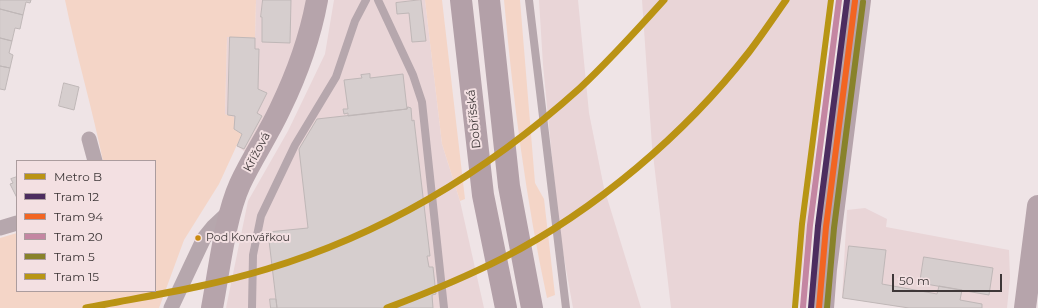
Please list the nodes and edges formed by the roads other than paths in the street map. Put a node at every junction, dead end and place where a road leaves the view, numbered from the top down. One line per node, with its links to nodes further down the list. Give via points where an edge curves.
1 (317, 0): 11 (street, Křížová, via 308,38 294,77 280,110 240,185)
2 (366, 0): 16 (lane, via 355,21 336,77 295,145 261,216 253,255)
3 (378, 0): 17 (lane, via 413,76 422,102)
4 (461, 0): 18 (highway, Dobříšská, via 483,195)
5 (489, 0): 19 (highway, via 509,186)
6 (529, 0): 20 (lane)
7 (860, 0): 21 (street)
8 (89, 139): 9 (street)
9 (94, 160)
10 (1038, 206): 22 (street)
11 (231, 210): 14 (street, via 204,238); 15 (street, Křížová)
12 (16, 223): 13 (street)
13 (0, 228)
14 (171, 308)
15 (212, 308)
16 (252, 308)
17 (444, 308)
18 (506, 308)
19 (532, 308)
20 (566, 308)
21 (823, 308)
22 (1025, 308)

